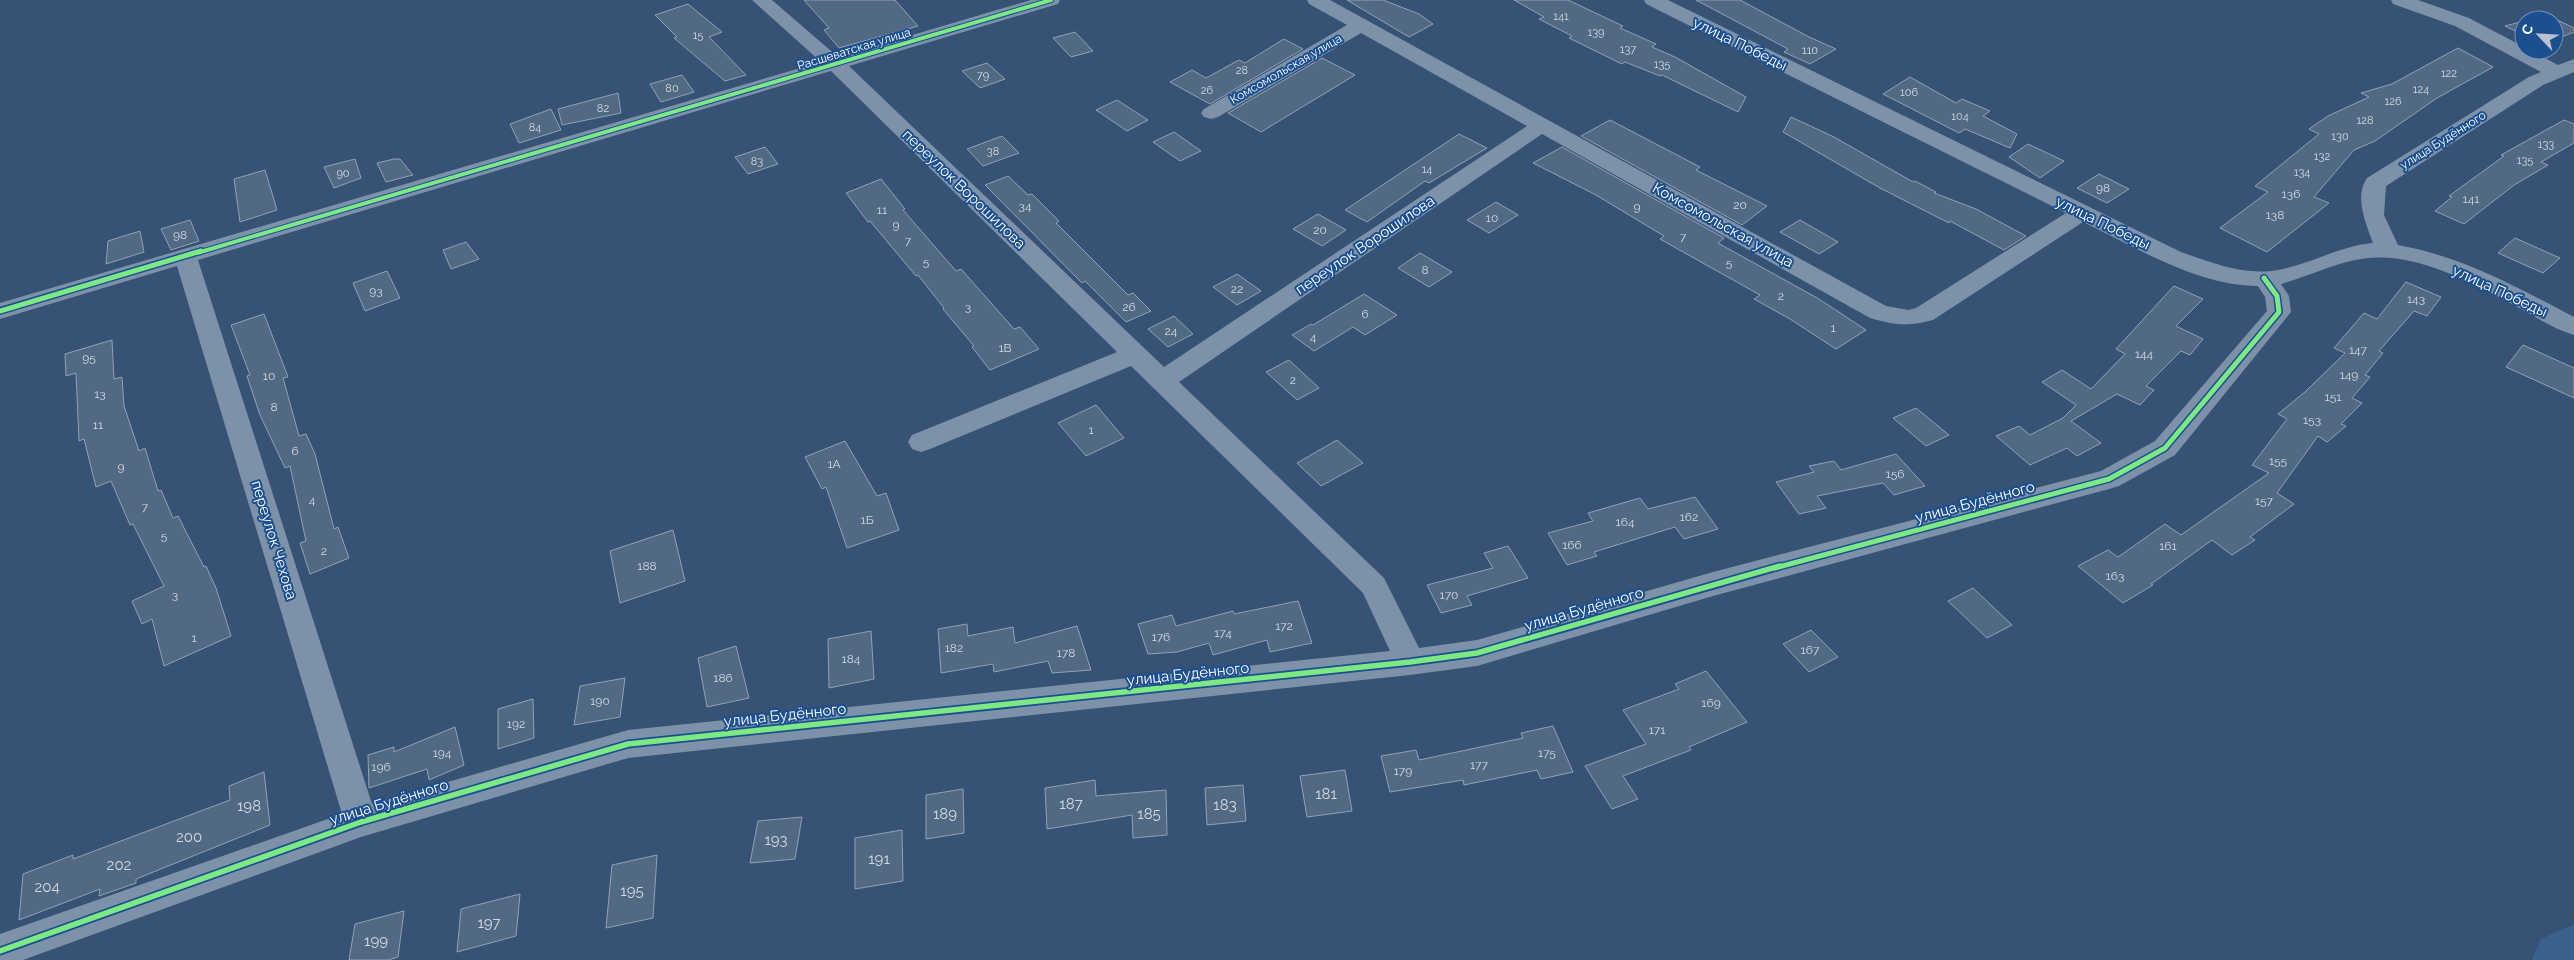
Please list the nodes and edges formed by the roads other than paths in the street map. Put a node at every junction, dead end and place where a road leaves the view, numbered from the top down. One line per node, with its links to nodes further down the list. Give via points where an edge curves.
1 (761, 0): 7 (street, переулок Ворошилова)
2 (1051, 0): 7 (street, Расшеватская улица)
3 (1316, 0): 6 (street, Комсомольская улица)
4 (1653, 0): 11 (street, улица Победы)
5 (2400, 0): 8 (street, via 2462,22)
6 (1361, 25): 9 (street, Комсомольская улица); 10 (street, Комсомольская улица)
7 (836, 65): 13 (street, Расшеватская улица); 17 (street, переулок Ворошилова)
8 (2566, 69): 12 (street, улица Будённого, via 2536,81 2374,183 2373,215)
9 (1211, 113)
10 (1542, 126): 11 (street, Комсомольская улица, via 1878,312 1908,318 1924,314); 18 (street, переулок Ворошилова)
11 (2083, 212): 14 (street, улица Победы, via 2172,257 2209,270)
12 (2388, 250): 14 (street, улица Победы, via 2350,253 2278,278); 16 (street, улица Победы, via 2469,274)
13 (186, 258): 15 (street, Расшеватская улица); 21 (street, переулок Чехова)
14 (2264, 278): 20 (street, улица Будённого, via 2277,296 2279,312 2165,448 2109,479 1713,584 1477,652)
15 (0, 312)
16 (2574, 327)
17 (1136, 355): 18 (street, переулок Ворошилова); 19 (street)
18 (1162, 381): 20 (street, переулок Ворошилова, via 1374,586)
19 (921, 442)
20 (1410, 662): 21 (street, улица Будённого, via 628,744)
21 (362, 822): 22 (street, улица Будённого)
22 (0, 951)

